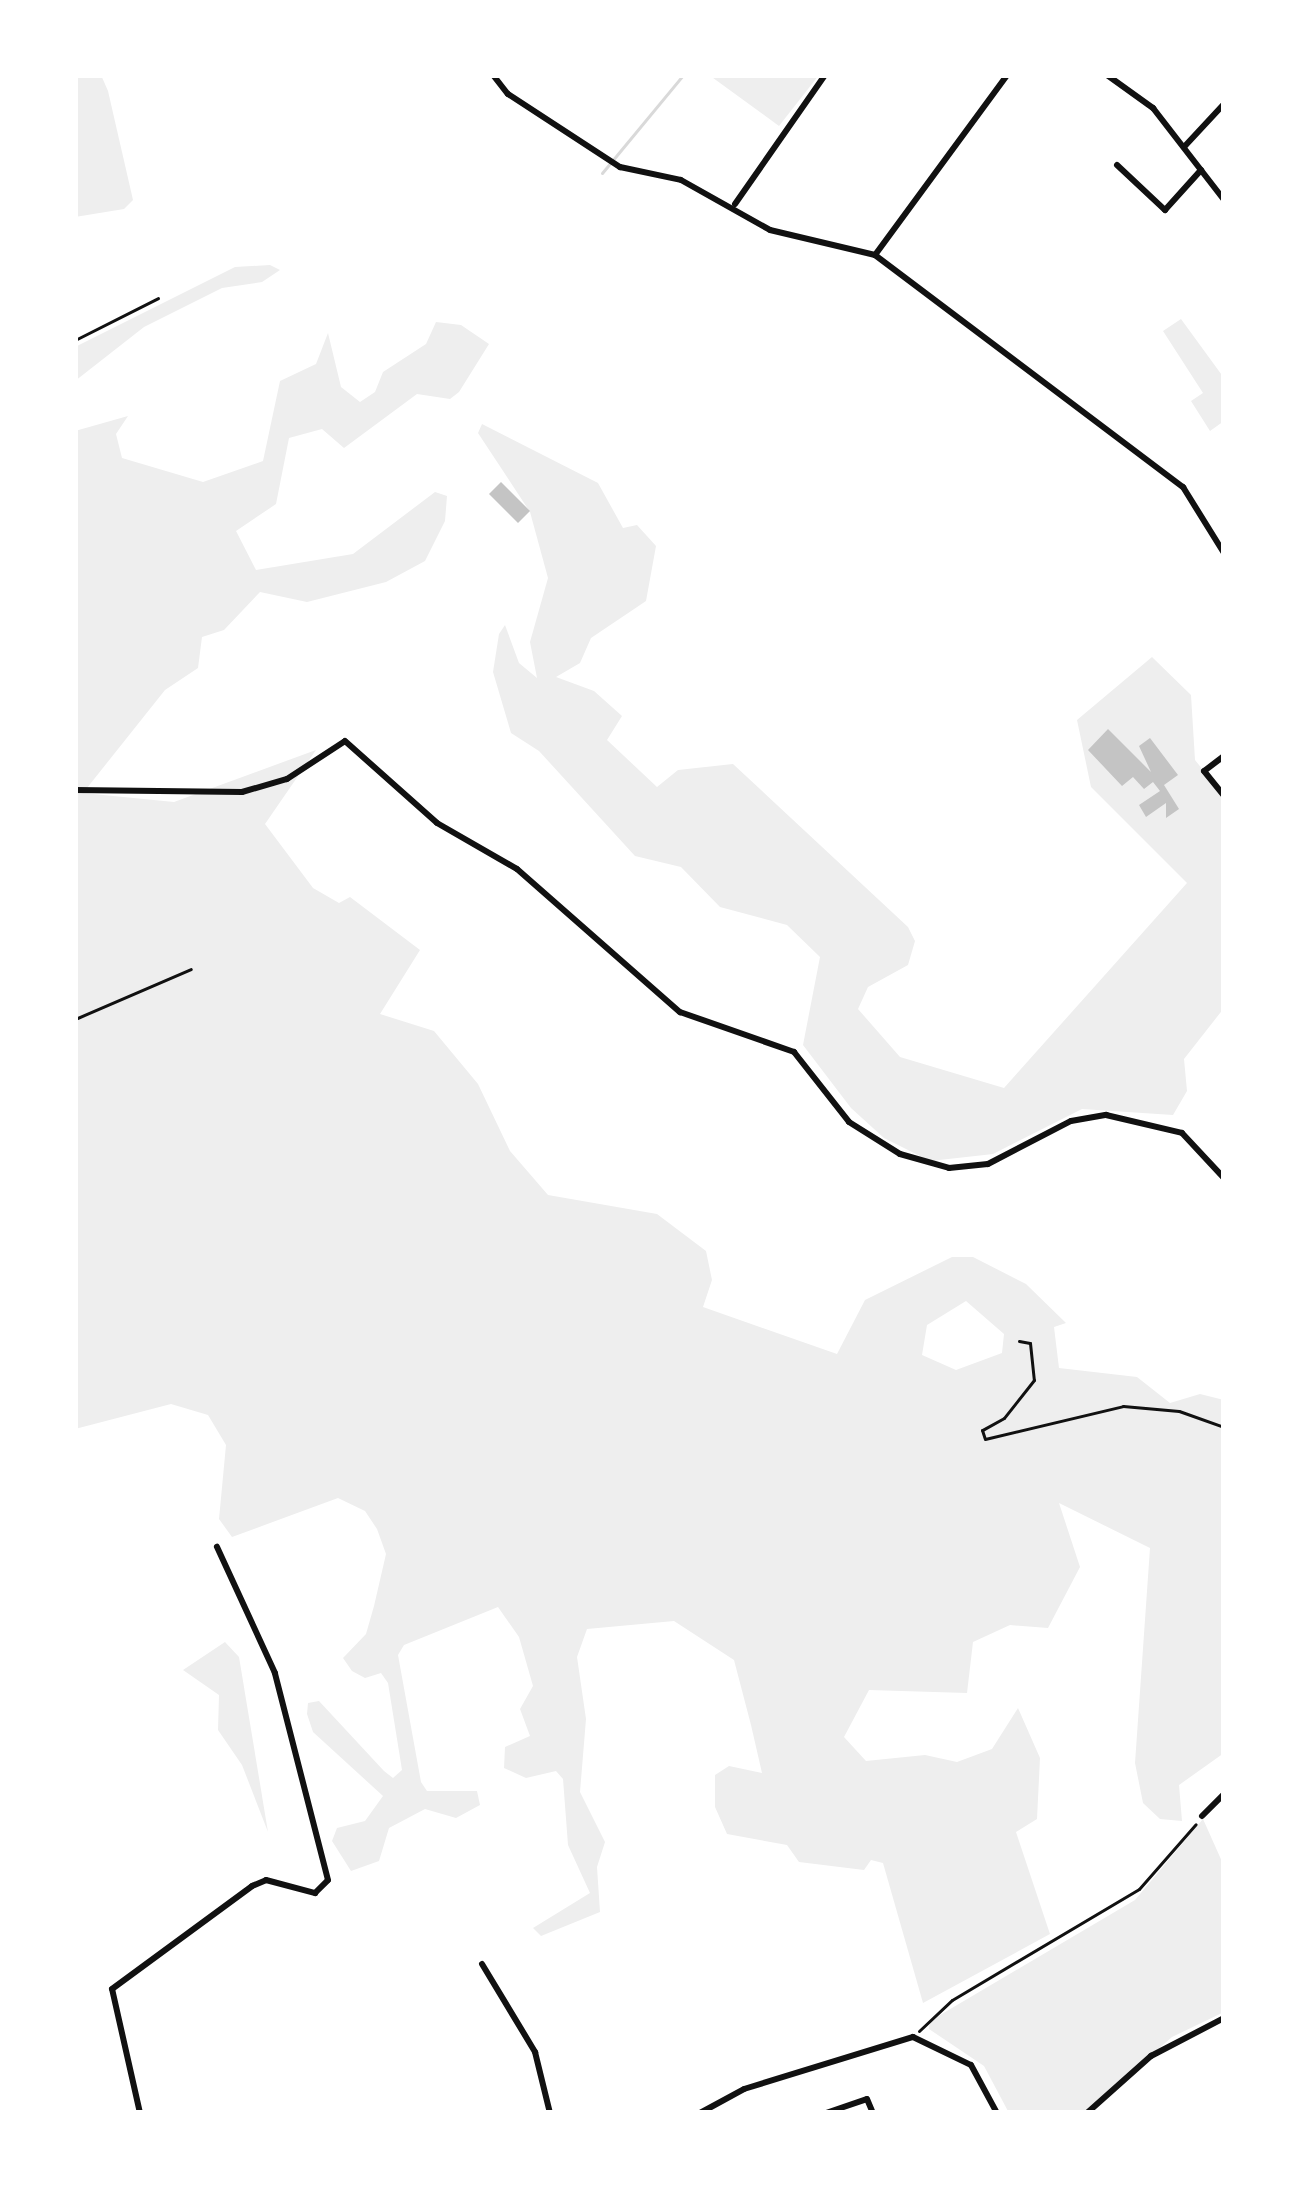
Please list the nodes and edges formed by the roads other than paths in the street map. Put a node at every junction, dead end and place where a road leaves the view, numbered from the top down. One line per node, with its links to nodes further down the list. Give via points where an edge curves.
1 (493, 75): 10 (street, via 508,94 620,167 682,180)
2 (824, 75): 10 (street)
3 (1007, 75): 11 (street)
4 (1107, 75): 6 (street, via 1153,108)
5 (1224, 104): 6 (street)
6 (1184, 147): 8 (street)
7 (1117, 165): 8 (street, via 1165,210)
8 (1202, 170): 9 (street)
9 (1224, 200)
10 (735, 204): 11 (street, via 770,230)
11 (875, 255): 12 (street, via 1183,487)
12 (1224, 553)
13 (1224, 756): 15 (street, via 1204,771)
14 (75, 790): 16 (street, via 242,792 287,779 345,740 437,823 517,869 680,1012 794,1052 849,1122 900,1154 949,1168 988,1164 1070,1121 1106,1115 1182,1133)
15 (1224, 796)
16 (1224, 1178)
17 (217, 1547): 22 (street, via 275,1673 328,1880 315,1893 266,1880 253,1886 112,1989)
18 (1224, 1794): 19 (street)
19 (1202, 1816)
20 (482, 1964): 23 (street, via 535,2052)
21 (1224, 2018): 28 (street, via 1151,2056)
22 (140, 2113)
23 (550, 2113)
24 (700, 2113): 27 (street, via 744,2089 913,2037 971,2065)
25 (826, 2113): 26 (street, via 868,2099)
26 (873, 2113)
27 (997, 2113)
28 (1087, 2113)

